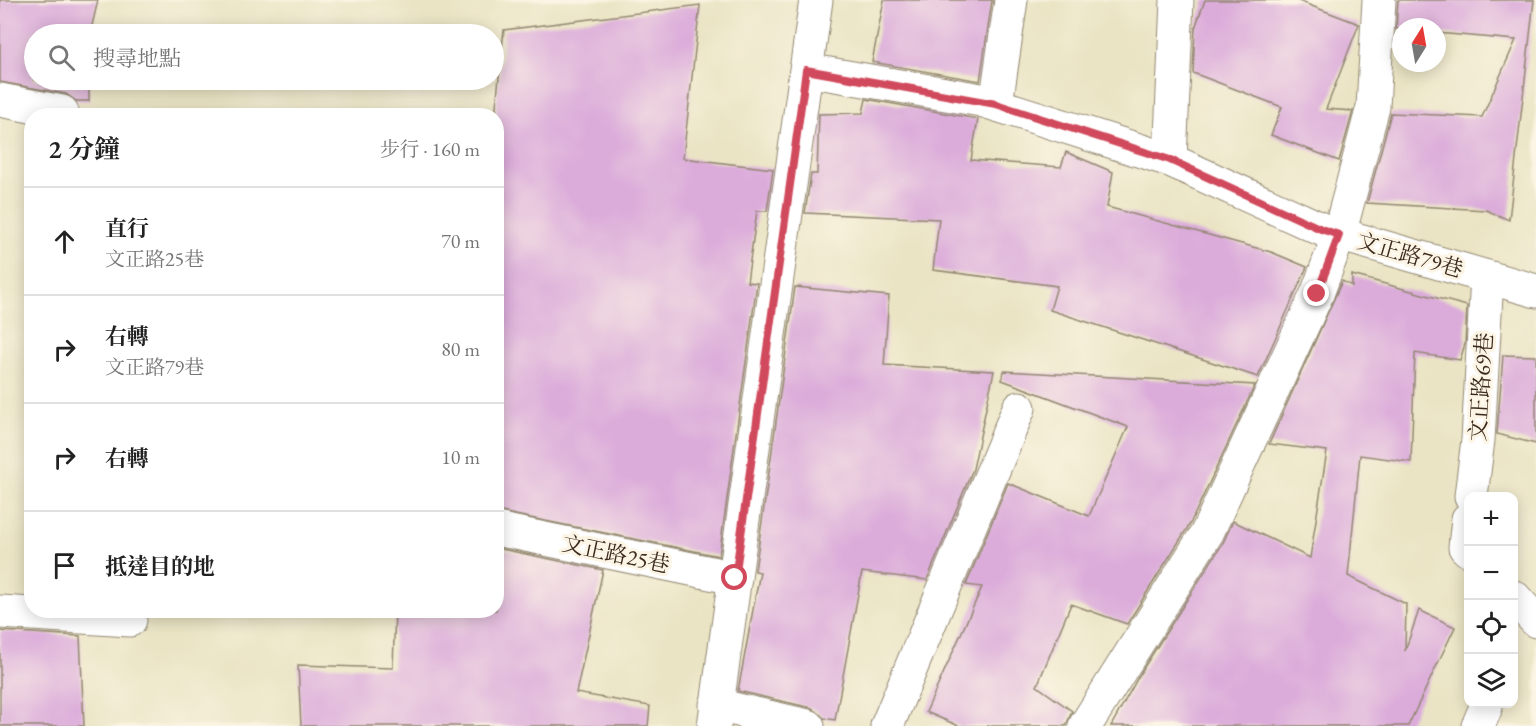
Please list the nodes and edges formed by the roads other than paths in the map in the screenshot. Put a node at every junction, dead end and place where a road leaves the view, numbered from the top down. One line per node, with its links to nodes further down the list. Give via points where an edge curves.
1 (816, 0): 5 (street)
2 (1011, 0): 7 (street)
3 (1177, 0): 9 (street)
4 (1379, 0): 10 (street, via 1373,107)
5 (806, 70): 7 (street, 文正路79巷); 16 (street)
6 (0, 100): 8 (street)
7 (996, 104): 9 (street, 文正路79巷)
8 (41, 108)
9 (1170, 160): 10 (street, 文正路79巷)
10 (1339, 235): 11 (street, 文正路79巷); 26 (street, via 1317,294 1207,532)
11 (1487, 277): 12 (street, 文正路79巷); 14 (street, 文正路69巷)
12 (1536, 291)
13 (1019, 408): 25 (street)
14 (1472, 492)
15 (504, 531): 16 (street, 文正路25巷)
16 (735, 578): 23 (street)
17 (1517, 600): 22 (street)
18 (0, 612): 19 (street)
19 (24, 613)
20 (98, 618): 21 (street)
21 (130, 620)
22 (1536, 621)
23 (715, 715): 24 (street)
24 (808, 726)
25 (887, 726)
26 (1084, 726)

